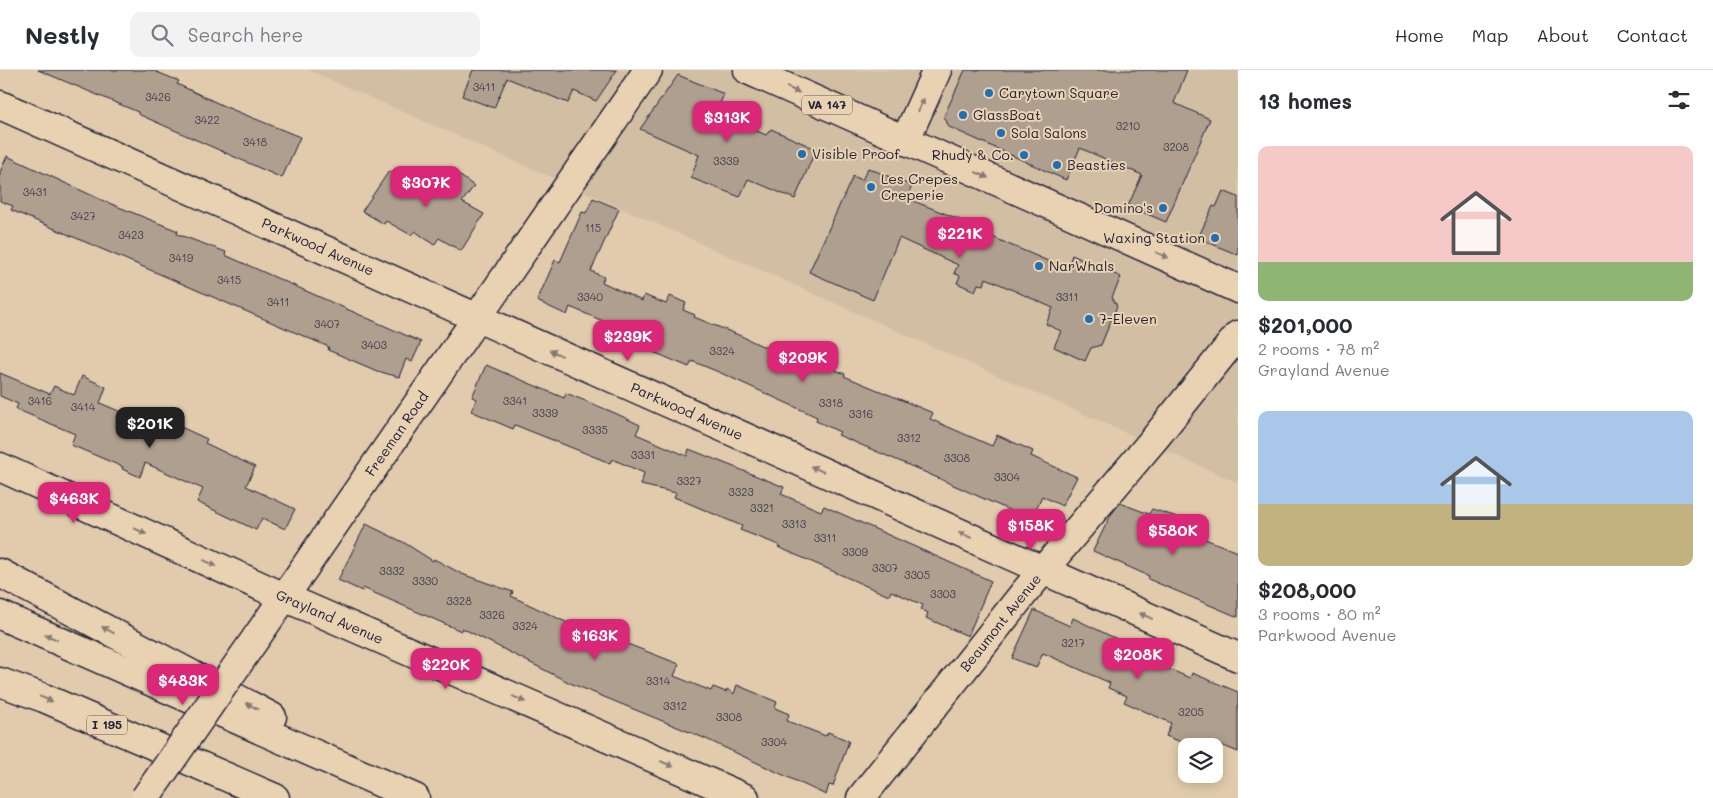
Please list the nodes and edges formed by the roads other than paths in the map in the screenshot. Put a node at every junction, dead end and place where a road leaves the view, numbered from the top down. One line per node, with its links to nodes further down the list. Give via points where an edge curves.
1 (648, 70): 7 (main road, Freeman Road)
2 (748, 70): 5 (main road, VA 147, one-way to 5)
3 (937, 70): 5 (main road, one-way to 3)
4 (0, 105): 7 (main road, Parkwood Avenue)
5 (905, 141): 6 (main road, VA 147, one-way to 6)
6 (1238, 289)
7 (477, 318): 10 (main road, Parkwood Avenue, one-way to 7); 12 (main road, Freeman Road)
8 (1238, 335): 10 (main road, Beaumont Avenue)
9 (0, 467): 12 (main road, Grayland Avenue, one-way to 12)
10 (1043, 569): 14 (main road, Parkwood Avenue, one-way to 10); 23 (main road, Beaumont Avenue)
11 (0, 573): 16 (main road, one-way to 11, via 288,725)
12 (284, 597): 18 (main road, Freeman Road, bridge); 22 (main road, Grayland Avenue, one-way to 22)
13 (0, 615): 16 (main road, one-way to 13)
14 (1238, 657)
15 (0, 682): 17 (main road, I 195, one-way to 17)
16 (336, 763): 21 (main road)
17 (213, 771): 19 (main road); 20 (main road, I 195)
18 (145, 798)
19 (259, 798)
20 (275, 798)
21 (415, 798)
22 (745, 798)
23 (861, 798)

